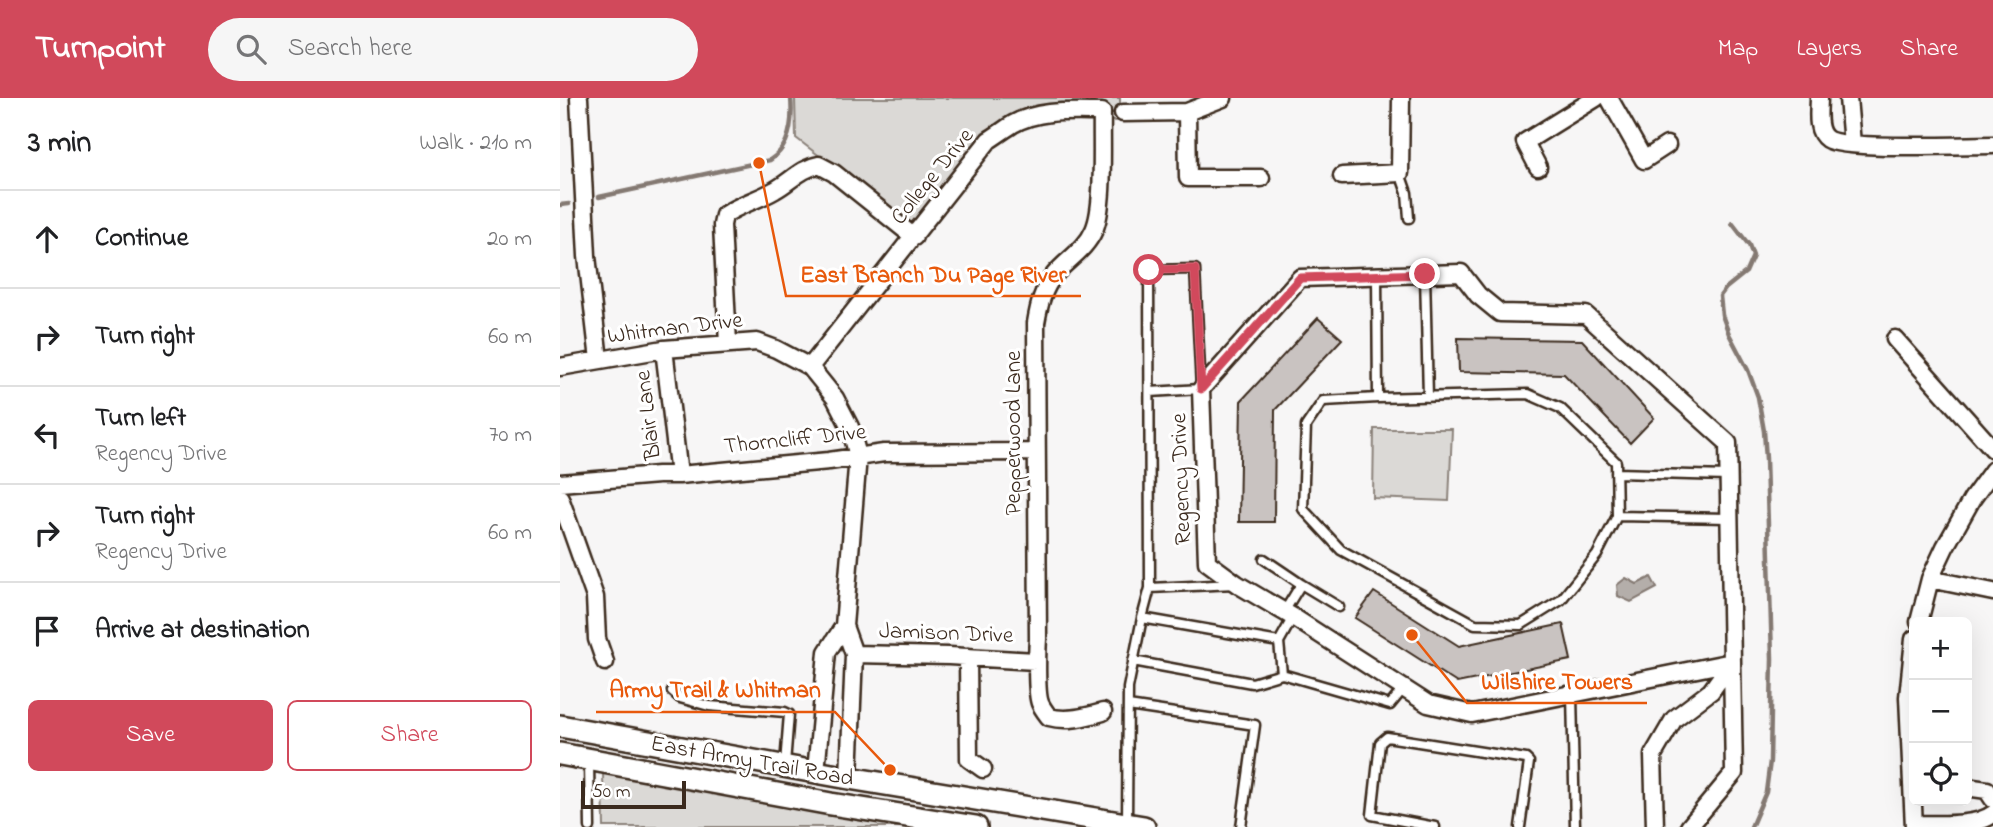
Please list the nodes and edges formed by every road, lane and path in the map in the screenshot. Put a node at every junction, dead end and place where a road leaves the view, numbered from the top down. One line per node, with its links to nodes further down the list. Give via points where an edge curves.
1 (579, 98): 25 (street, via 587,256)
2 (1223, 98): 9 (street)
3 (1401, 98): 15 (street)
4 (1595, 98): 14 (street, via 1525,142)
5 (1609, 98): 12 (street, via 1644,160)
6 (1819, 98): 11 (street, via 1820,129 1826,139)
7 (1848, 98): 11 (street)
8 (1102, 112): 19 (street, College Drive, via 1033,116 989,140); 33 (street, Pepperwood Lane, via 1100,207 1094,230 1056,273 1038,306)
9 (1186, 112): 10 (street); 17 (street, via 1188,178)
10 (1123, 113)
11 (1852, 144): 13 (street)
12 (1667, 145)
13 (1993, 145)
14 (1538, 167)
15 (1400, 173): 16 (street); 18 (lane)
16 (1342, 176)
17 (1261, 178)
18 (1409, 218)
19 (914, 237): 23 (street, via 819,165 738,206 724,215 722,225); 27 (street, College Drive)
20 (1425, 274): 21 (street, Regency Drive); 30 (lane); 38 (street, Regency Drive, via 1461,273 1500,313 1586,315 1728,443)
21 (1377, 276): 28 (street, Regency Drive, via 1300,278); 31 (lane)
22 (1895, 339): 32 (street)
23 (728, 344): 24 (street, Whitman Drive); 27 (street, Whitman Drive, via 757,342)
24 (664, 349): 25 (street, Whitman Drive); 37 (street, Blair Lane)
25 (599, 360): 26 (street, Whitman Drive)
26 (560, 367)
27 (810, 367): 34 (street, Whitman Drive, via 841,406)
28 (1201, 389): 29 (lane); 29 (lane, via 1195,269 1149,270); 45 (street, Regency Drive, via 1207,562)
29 (1150, 392): 47 (lane)
30 (1428, 397): 31 (lane); 36 (lane, via 1528,394 1560,408 1616,462)
31 (1378, 398): 41 (lane, via 1323,401 1306,426 1303,509 1341,550 1475,624 1521,625 1561,600 1597,555)
32 (1993, 449)
33 (1036, 452): 34 (street, Thorncliff Drive); 57 (street, Pepperwood Lane)
34 (858, 456): 37 (street, Thorncliff Drive); 53 (street, Whitman Drive)
35 (1993, 470): 44 (street, via 1960,518)
36 (1616, 474): 38 (lane); 41 (lane)
37 (679, 475): 39 (street, Thorncliff Drive)
38 (1728, 476): 42 (street, Regency Drive)
39 (560, 483)
40 (560, 498): 59 (street, via 595,597 597,639)
41 (1617, 516): 42 (lane)
42 (1729, 517): 60 (street, Regency Drive)
43 (1264, 559): 46 (lane)
44 (1930, 579): 48 (street); 51 (street)
45 (1237, 584): 47 (lane); 50 (street, Regency Drive)
46 (1301, 584): 49 (lane); 50 (lane)
47 (1150, 588): 52 (lane)
48 (1993, 592)
49 (1339, 607)
50 (1288, 614): 54 (lane); 63 (street, Regency Drive)
51 (1920, 617)
52 (1142, 618): 54 (lane); 58 (lane)
53 (844, 626): 55 (street, Whitman Drive); 74 (street, Whitman Drive, via 827,652)
54 (1279, 642): 61 (lane)
55 (854, 654): 56 (street, Jamison Drive); 75 (street, Whitman Drive)
56 (968, 657): 57 (street, Jamison Drive); 73 (street, via 969,759)
57 (1036, 661): 67 (street, Pepperwood Lane, via 1039,700 1049,718)
58 (1133, 661): 61 (lane, via 1252,683); 66 (lane)
59 (605, 662)
60 (1732, 662): 65 (street, Regency Drive); 88 (street, via 1711,691 1674,719 1653,755); 89 (street, Regency Drive, via 1734,773)
61 (1282, 674): 63 (lane, via 1390,705)
62 (1910, 680): 69 (street)
63 (1404, 688): 65 (street, Regency Drive, via 1428,704 1472,714)
64 (672, 691): 72 (lane, via 709,706 785,712 789,715)
65 (1572, 694): 87 (lane)
66 (1128, 706): 80 (lane); 84 (lane, via 1255,725)
67 (1102, 712)
68 (560, 726): 72 (main road, East Army Trail Road)
69 (1910, 743)
70 (560, 754): 71 (main road, East Army Trail Road)
71 (589, 759): 82 (lane); 83 (main road, East Army Trail Road)
72 (785, 766): 74 (main road, East Army Trail Road)
73 (983, 769)
74 (816, 772): 75 (main road, East Army Trail Road)
75 (849, 778): 80 (main road, East Army Trail Road)
76 (1972, 788): 77 (street, via 1987,790)
77 (1993, 799)
78 (1913, 806): 81 (street)
79 (1993, 814): 81 (street, via 1986,820 1961,824)
80 (1136, 826)
81 (1914, 826)
82 (590, 827)
83 (976, 827)
84 (1241, 827)
85 (1435, 827): 86 (lane, via 1372,816 1380,743 1387,737 1526,759)
86 (1520, 827)
87 (1575, 827)
88 (1655, 827)
89 (1689, 827)

